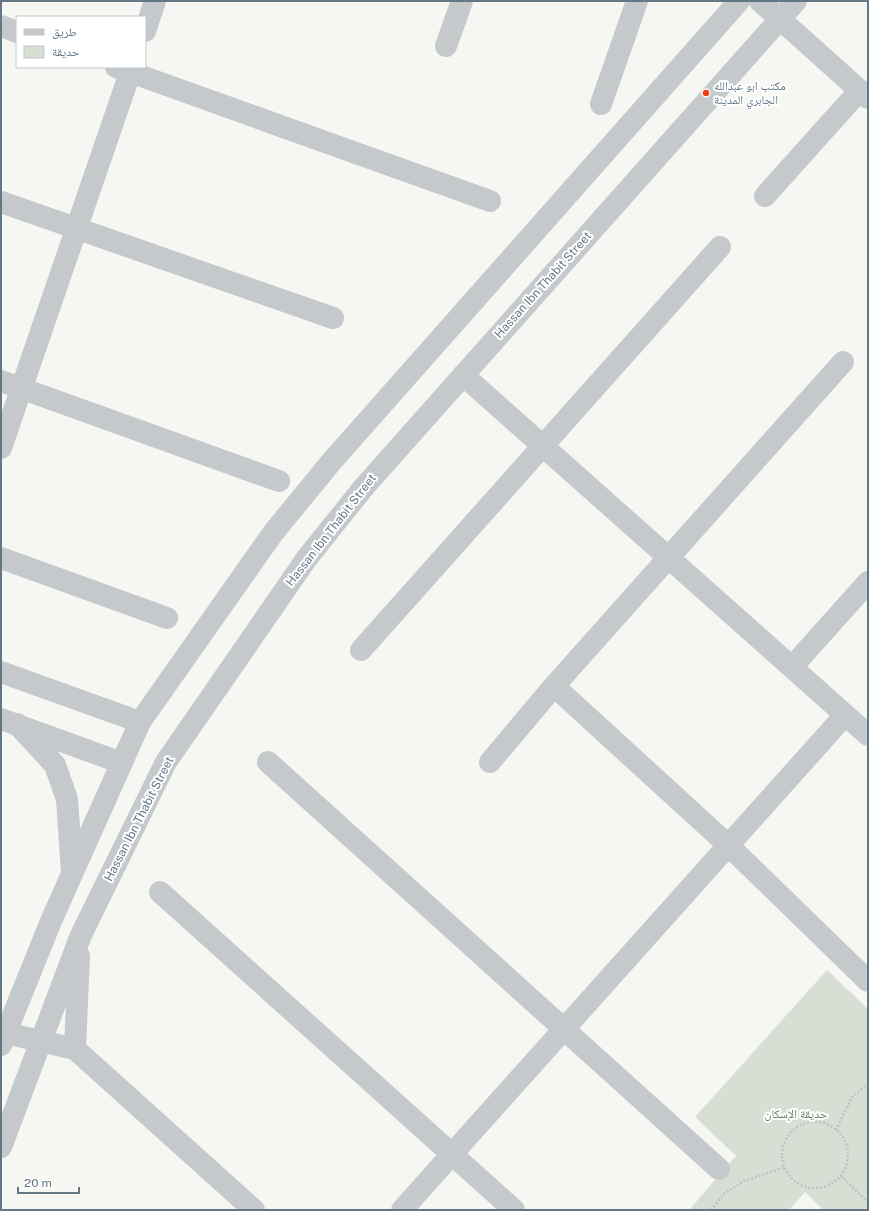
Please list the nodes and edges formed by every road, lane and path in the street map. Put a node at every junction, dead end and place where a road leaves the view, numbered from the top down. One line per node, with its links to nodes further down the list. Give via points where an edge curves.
1 (155, 1): 9 (street)
2 (462, 1): 11 (street)
3 (637, 1): 14 (street)
4 (739, 1): 38 (street, via 328,467 273,533)
5 (760, 1): 7 (street)
6 (796, 1): 7 (street, Hassan Ibn Thabit Street)
7 (780, 19): 13 (street); 22 (street, Hassan Ibn Thabit Street)
8 (1, 26): 10 (street)
9 (146, 28)
10 (16, 32)
11 (446, 46)
12 (126, 69): 16 (street); 18 (street)
13 (864, 94): 15 (street)
14 (601, 104)
15 (765, 196)
16 (490, 201)
17 (1, 202): 18 (street)
18 (76, 228): 20 (street); 24 (street)
19 (720, 247): 25 (street)
20 (333, 318)
21 (843, 362): 28 (street)
22 (463, 375): 25 (street); 46 (street, Hassan Ibn Thabit Street, via 364,487 307,558 166,762)
23 (1, 381): 24 (street)
24 (22, 388): 26 (street); 27 (street)
25 (543, 446): 28 (street); 32 (street)
26 (1, 448)
27 (279, 481)
28 (668, 557): 33 (street); 35 (street)
29 (1, 558): 31 (street)
30 (868, 582): 33 (street)
31 (167, 618)
32 (361, 650)
33 (792, 667): 36 (street)
34 (1, 672): 38 (street)
35 (554, 686): 41 (street); 43 (street)
36 (845, 715): 39 (street); 43 (street)
37 (9, 721): 42 (street); 44 (street, via 55,765 67,799)
38 (140, 722): 42 (street)
39 (868, 735)
40 (268, 762): 48 (street)
41 (490, 762)
42 (122, 763): 44 (street)
43 (728, 845): 47 (street); 48 (street)
44 (72, 874): 49 (street)
45 (160, 892): 55 (street)
46 (81, 935): 50 (street, Hassan Ibn Thabit Street); 51 (street)
47 (868, 981)
48 (564, 1029): 55 (street); 57 (street)
49 (3, 1037): 50 (street)
50 (41, 1042): 51 (street); 54 (street, Hassan Ibn Thabit Street)
51 (75, 1049): 60 (street)
52 (868, 1084): 53 (path, via 852,1097)
53 (836, 1130): 56 (path, via 828,1124 818,1122 798,1127 785,1142 782,1153); 58 (path, via 843,1138 848,1152 846,1168)
54 (1, 1147)
55 (452, 1154): 61 (street); 62 (street)
56 (785, 1167): 58 (path, via 794,1180 813,1188 833,1183); 63 (path, via 744,1181 724,1194)
57 (719, 1169)
58 (841, 1176): 59 (path)
59 (868, 1202)
60 (254, 1210)
61 (402, 1210)
62 (514, 1210)
63 (711, 1210)

